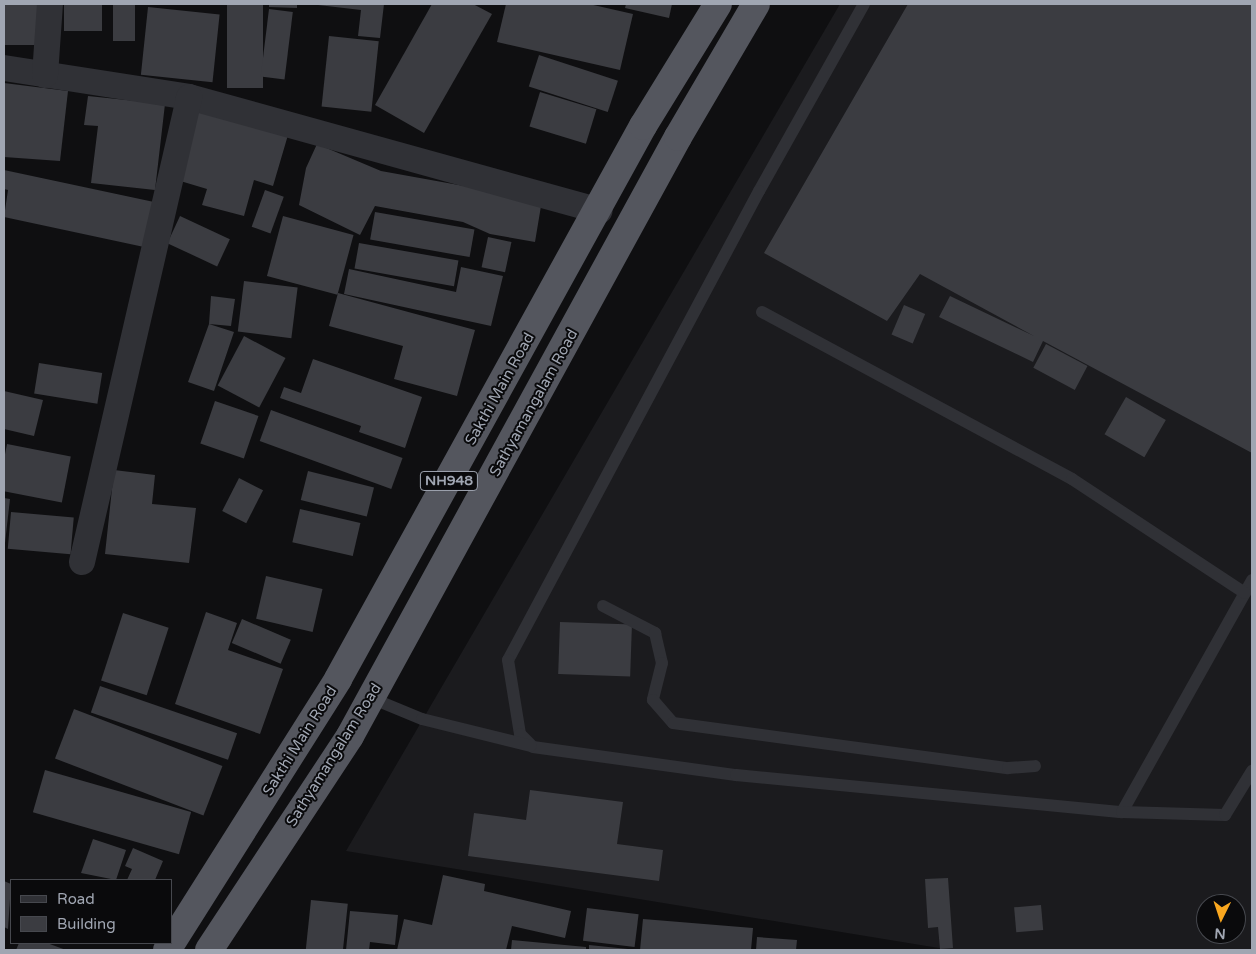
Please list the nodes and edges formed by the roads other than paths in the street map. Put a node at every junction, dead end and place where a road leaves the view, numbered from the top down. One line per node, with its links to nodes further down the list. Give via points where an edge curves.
1 (50, 4): 6 (street)
2 (718, 4): 8 (highway, Sakthi Main Road / NH948, via 643,126)
3 (756, 4): 14 (highway, Sathyamangalam Road / NH948, via 678,137)
4 (864, 4): 15 (lane, via 754,199 508,660 520,734)
5 (4, 68): 6 (street)
6 (45, 75): 7 (street)
7 (189, 97): 8 (street); 10 (street)
8 (599, 211): 19 (highway, Sakthi Main Road / NH948, via 338,679)
9 (762, 312): 12 (lane, via 1072,479)
10 (82, 562)
11 (1252, 580): 12 (lane)
12 (1245, 593): 18 (lane)
13 (603, 606): 16 (lane, via 655,633 662,663 653,700 673,723 1008,768)
14 (371, 698): 15 (lane, via 422,719); 20 (highway, Sathyamangalam Road / NH948)
15 (533, 747): 18 (lane, via 736,775)
16 (1035, 766)
17 (1252, 771): 18 (lane, via 1225,815)
18 (1122, 812)
19 (172, 942)
20 (210, 950)

